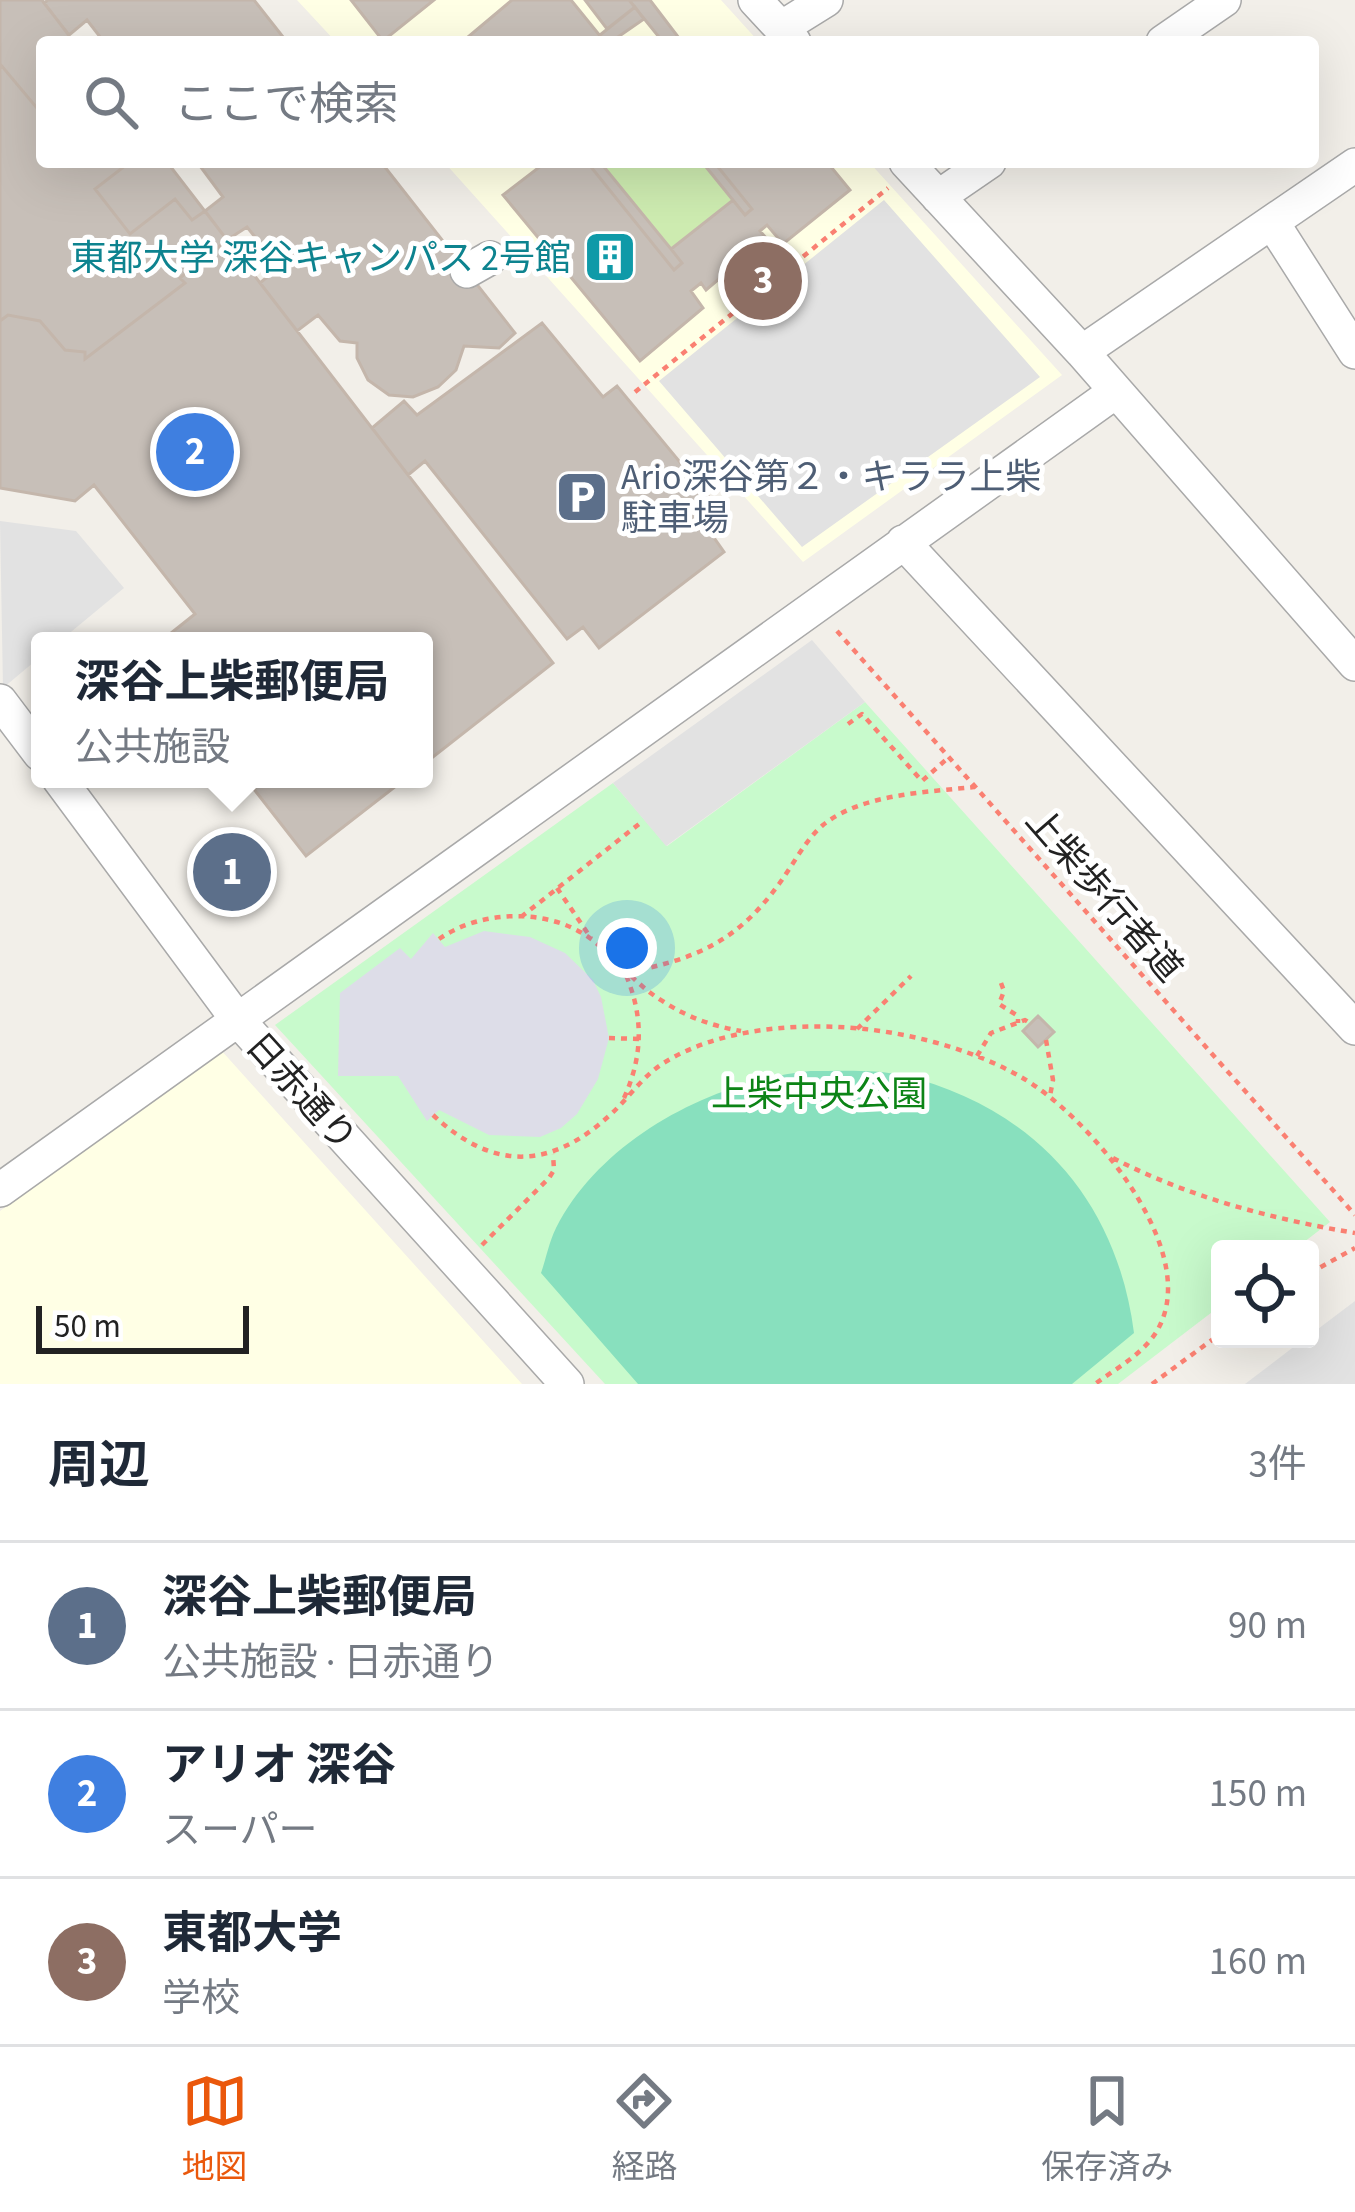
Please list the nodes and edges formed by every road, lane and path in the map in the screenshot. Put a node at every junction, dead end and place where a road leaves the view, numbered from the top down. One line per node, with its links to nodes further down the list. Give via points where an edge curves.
1 (755, 0): 4 (street)
2 (826, 0): 4 (street)
3 (1224, 0): 5 (street)
4 (787, 35)
5 (1172, 36)
6 (1355, 165): 10 (street)
7 (980, 168): 9 (street)
8 (898, 174): 9 (street); 13 (path)
9 (938, 197): 11 (street)
10 (1272, 222): 11 (street); 12 (street)
11 (1082, 352): 14 (street)
12 (1355, 352)
13 (635, 392)
14 (1115, 392): 15 (street); 17 (street)
15 (903, 542): 16 (street); 35 (street)
16 (816, 608): 21 (path, 上柴歩行者道); 32 (street)
17 (1355, 664)
18 (0, 701): 20 (street)
19 (848, 724): 21 (path, via 862,714 922,781)
20 (31, 742)
21 (949, 757): 22 (path, 上柴歩行者道)
22 (974, 787): 29 (path, via 842,813 821,826 741,928 706,952); 48 (path, 上柴歩行者道)
23 (65, 788): 32 (street, 日赤通り)
24 (639, 824): 25 (path)
25 (557, 888): 26 (path); 27 (path)
26 (521, 917): 27 (path); 28 (path, via 476,920)
27 (591, 938): 29 (path)
28 (439, 939)
29 (625, 973): 37 (path, via 707,1025); 39 (path)
30 (911, 976): 36 (path)
31 (1000, 983): 33 (path, via 999,1004)
32 (237, 1019): 47 (street); 51 (street, 日赤通り)
33 (1018, 1023): 34 (path); 41 (path, via 991,1034)
34 (1031, 1024)
35 (1355, 1028)
36 (856, 1029): 37 (path); 41 (path)
37 (751, 1033): 43 (path, via 662,1064)
38 (609, 1038): 39 (path)
39 (640, 1039): 43 (path)
40 (1046, 1040): 42 (path)
41 (977, 1057): 42 (path)
42 (1050, 1096): 46 (path)
43 (622, 1103): 45 (path)
44 (433, 1115): 45 (path, via 485,1150)
45 (553, 1153): 51 (path, via 549,1178)
46 (1108, 1155): 49 (path, via 1161,1183); 55 (path, via 1158,1238 1167,1305 1146,1346)
47 (2, 1185)
48 (1355, 1215)
49 (1355, 1233)
50 (1355, 1248): 52 (path)
51 (460, 1266): 54 (street, 日赤通り)
52 (1319, 1268)
53 (1211, 1341): 56 (path)
54 (567, 1384)
55 (1095, 1384)
56 (1152, 1384)

